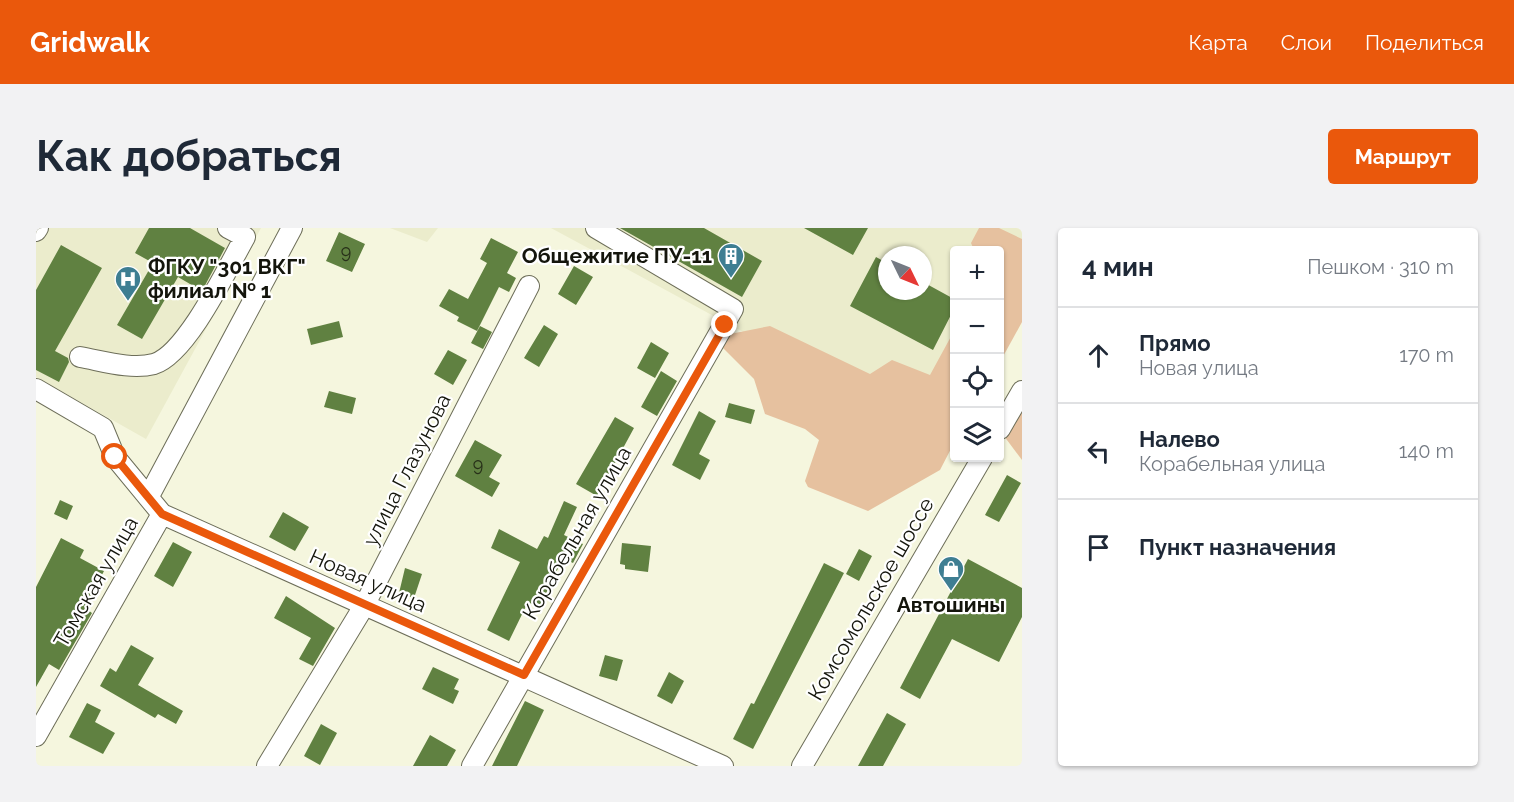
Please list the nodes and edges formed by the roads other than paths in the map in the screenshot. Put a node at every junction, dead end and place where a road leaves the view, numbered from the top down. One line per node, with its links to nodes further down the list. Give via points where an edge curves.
1 (292, 228): 10 (street, Томская улица)
2 (596, 228): 13 (street, Корабельная улица, via 733,309)
3 (241, 231): 5 (street, via 191,332 166,356 156,363 142,365)
4 (529, 286): 12 (street, улица Глазунова)
5 (80, 357)
6 (36, 389): 10 (street, Новая улица, via 103,428 115,457)
7 (1022, 391): 8 (street)
8 (1004, 421)
9 (980, 462): 18 (street, Комсомольское шоссе)
10 (148, 496): 11 (street, Новая улица)
11 (162, 514): 12 (street, Новая улица); 14 (street, Томская улица)
12 (364, 606): 13 (street, Новая улица); 15 (street, улица Глазунова)
13 (524, 675): 16 (street, Корабельная улица); 17 (street, Новая улица)
14 (36, 736)
15 (267, 766)
16 (472, 766)
17 (723, 766)
18 (802, 766)

